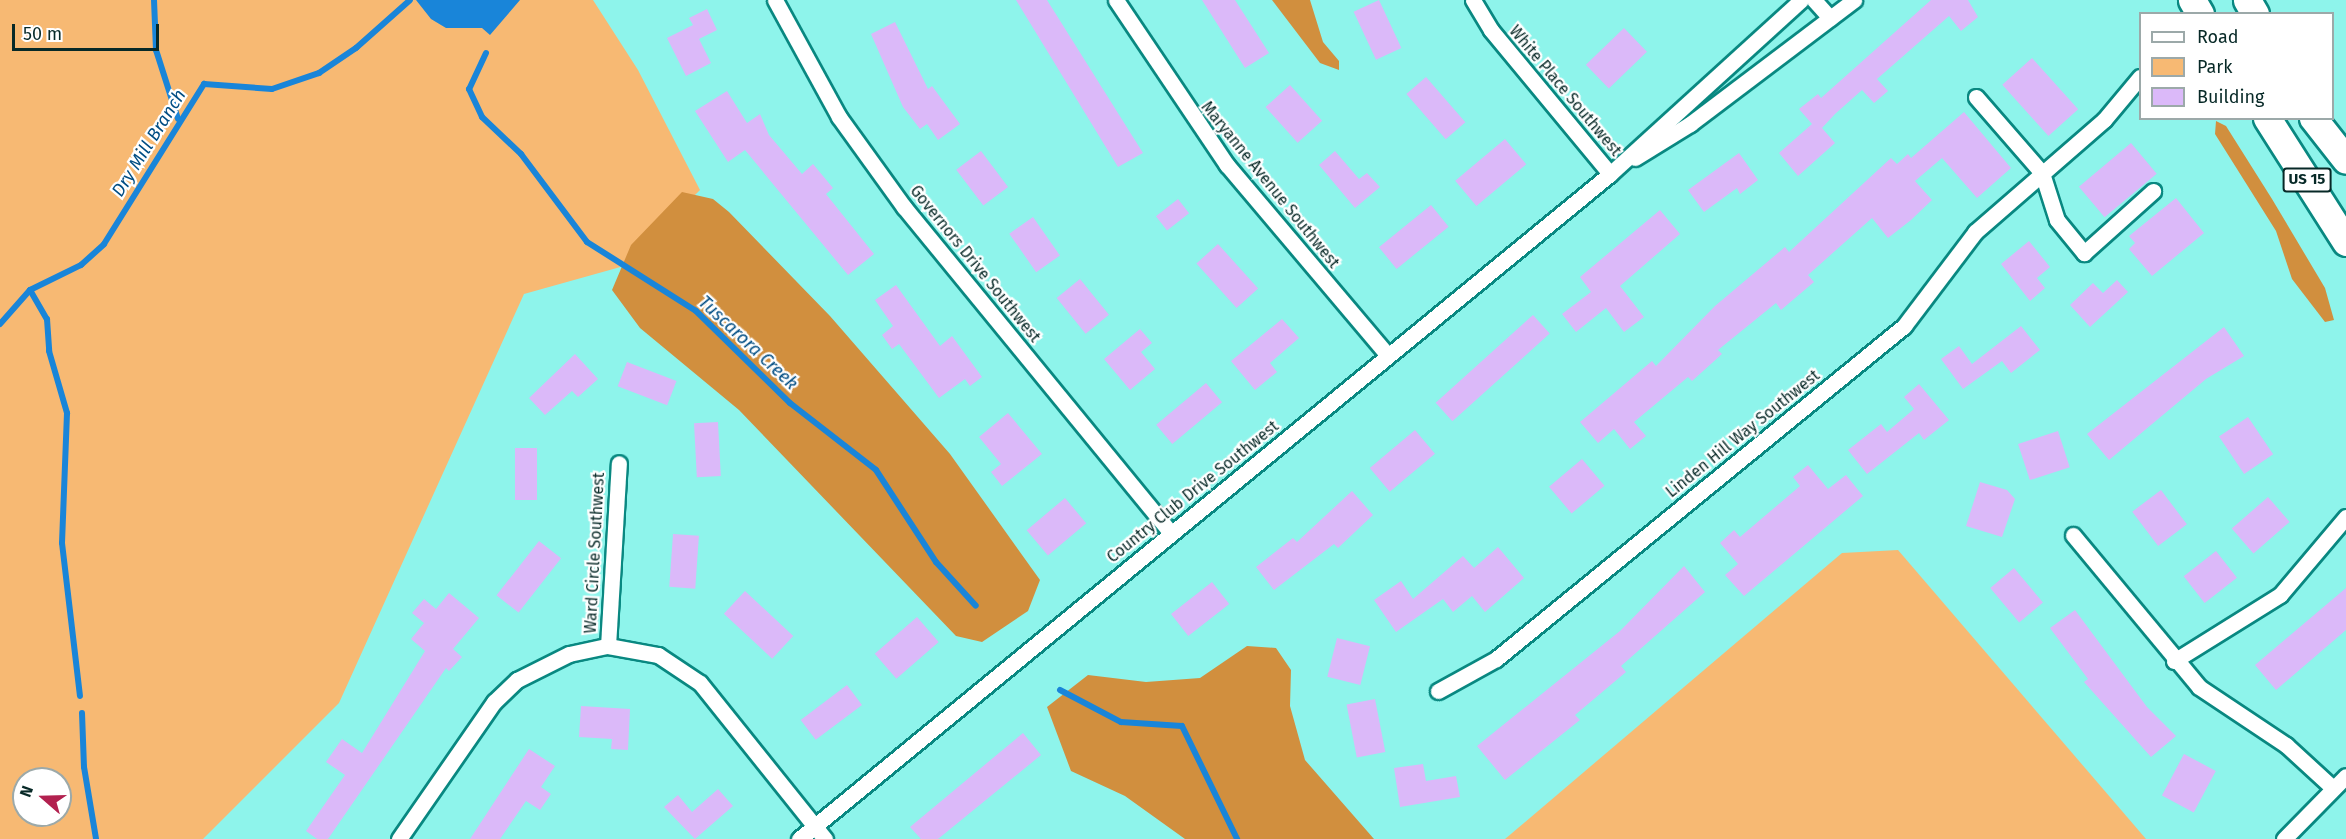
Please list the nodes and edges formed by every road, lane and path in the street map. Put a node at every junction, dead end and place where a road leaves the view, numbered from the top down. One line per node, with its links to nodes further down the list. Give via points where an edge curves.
1 (775, 0): 22 (street, Governors Drive Southwest, via 839,117 904,207)
2 (1116, 0): 19 (street, Maryanne Avenue Southwest, via 1227,165)
3 (1473, 0): 16 (street, White Place Southwest, via 1491,30)
4 (1801, 0): 16 (street, Country Club Drive Southwest)
5 (1814, 0): 7 (street)
6 (1854, 0): 7 (street, Country Club Drive Southwest)
7 (1830, 18): 16 (street, Country Club Drive Southwest, via 1690,124)
8 (2139, 78): 15 (street, Linden Hill Way Southwest, via 2104,120)
9 (1976, 97): 15 (street)
10 (2268, 120): 18 (highway, US 15)
11 (2315, 120): 14 (highway)
12 (2324, 120): 13 (highway, US 15)
13 (2346, 154)
14 (2346, 160)
15 (2042, 173): 17 (street, via 2057,220 2084,253); 26 (street, Linden Hill Way Southwest, via 1975,232 1904,326 1496,659)
16 (1610, 174): 19 (street, Country Club Drive Southwest)
17 (2153, 191)
18 (2346, 242)
19 (1387, 354): 22 (street, Country Club Drive Southwest)
20 (619, 463): 24 (street, Ward Circle Southwest)
21 (2346, 517): 25 (street, via 2280,595)
22 (1172, 533): 29 (street, Country Club Drive Southwest)
23 (2073, 535): 25 (street)
24 (608, 646): 29 (street, via 658,655 700,683); 30 (street, via 569,654 517,680 494,702)
25 (2174, 661): 28 (street, via 2199,687 2286,745)
26 (1438, 691)
27 (2346, 776): 28 (street)
28 (2333, 788): 33 (street)
29 (815, 826): 31 (street, Country Club Drive Southwest); 32 (street)
30 (399, 839)
31 (799, 839)
32 (825, 839)
33 (2284, 839)

